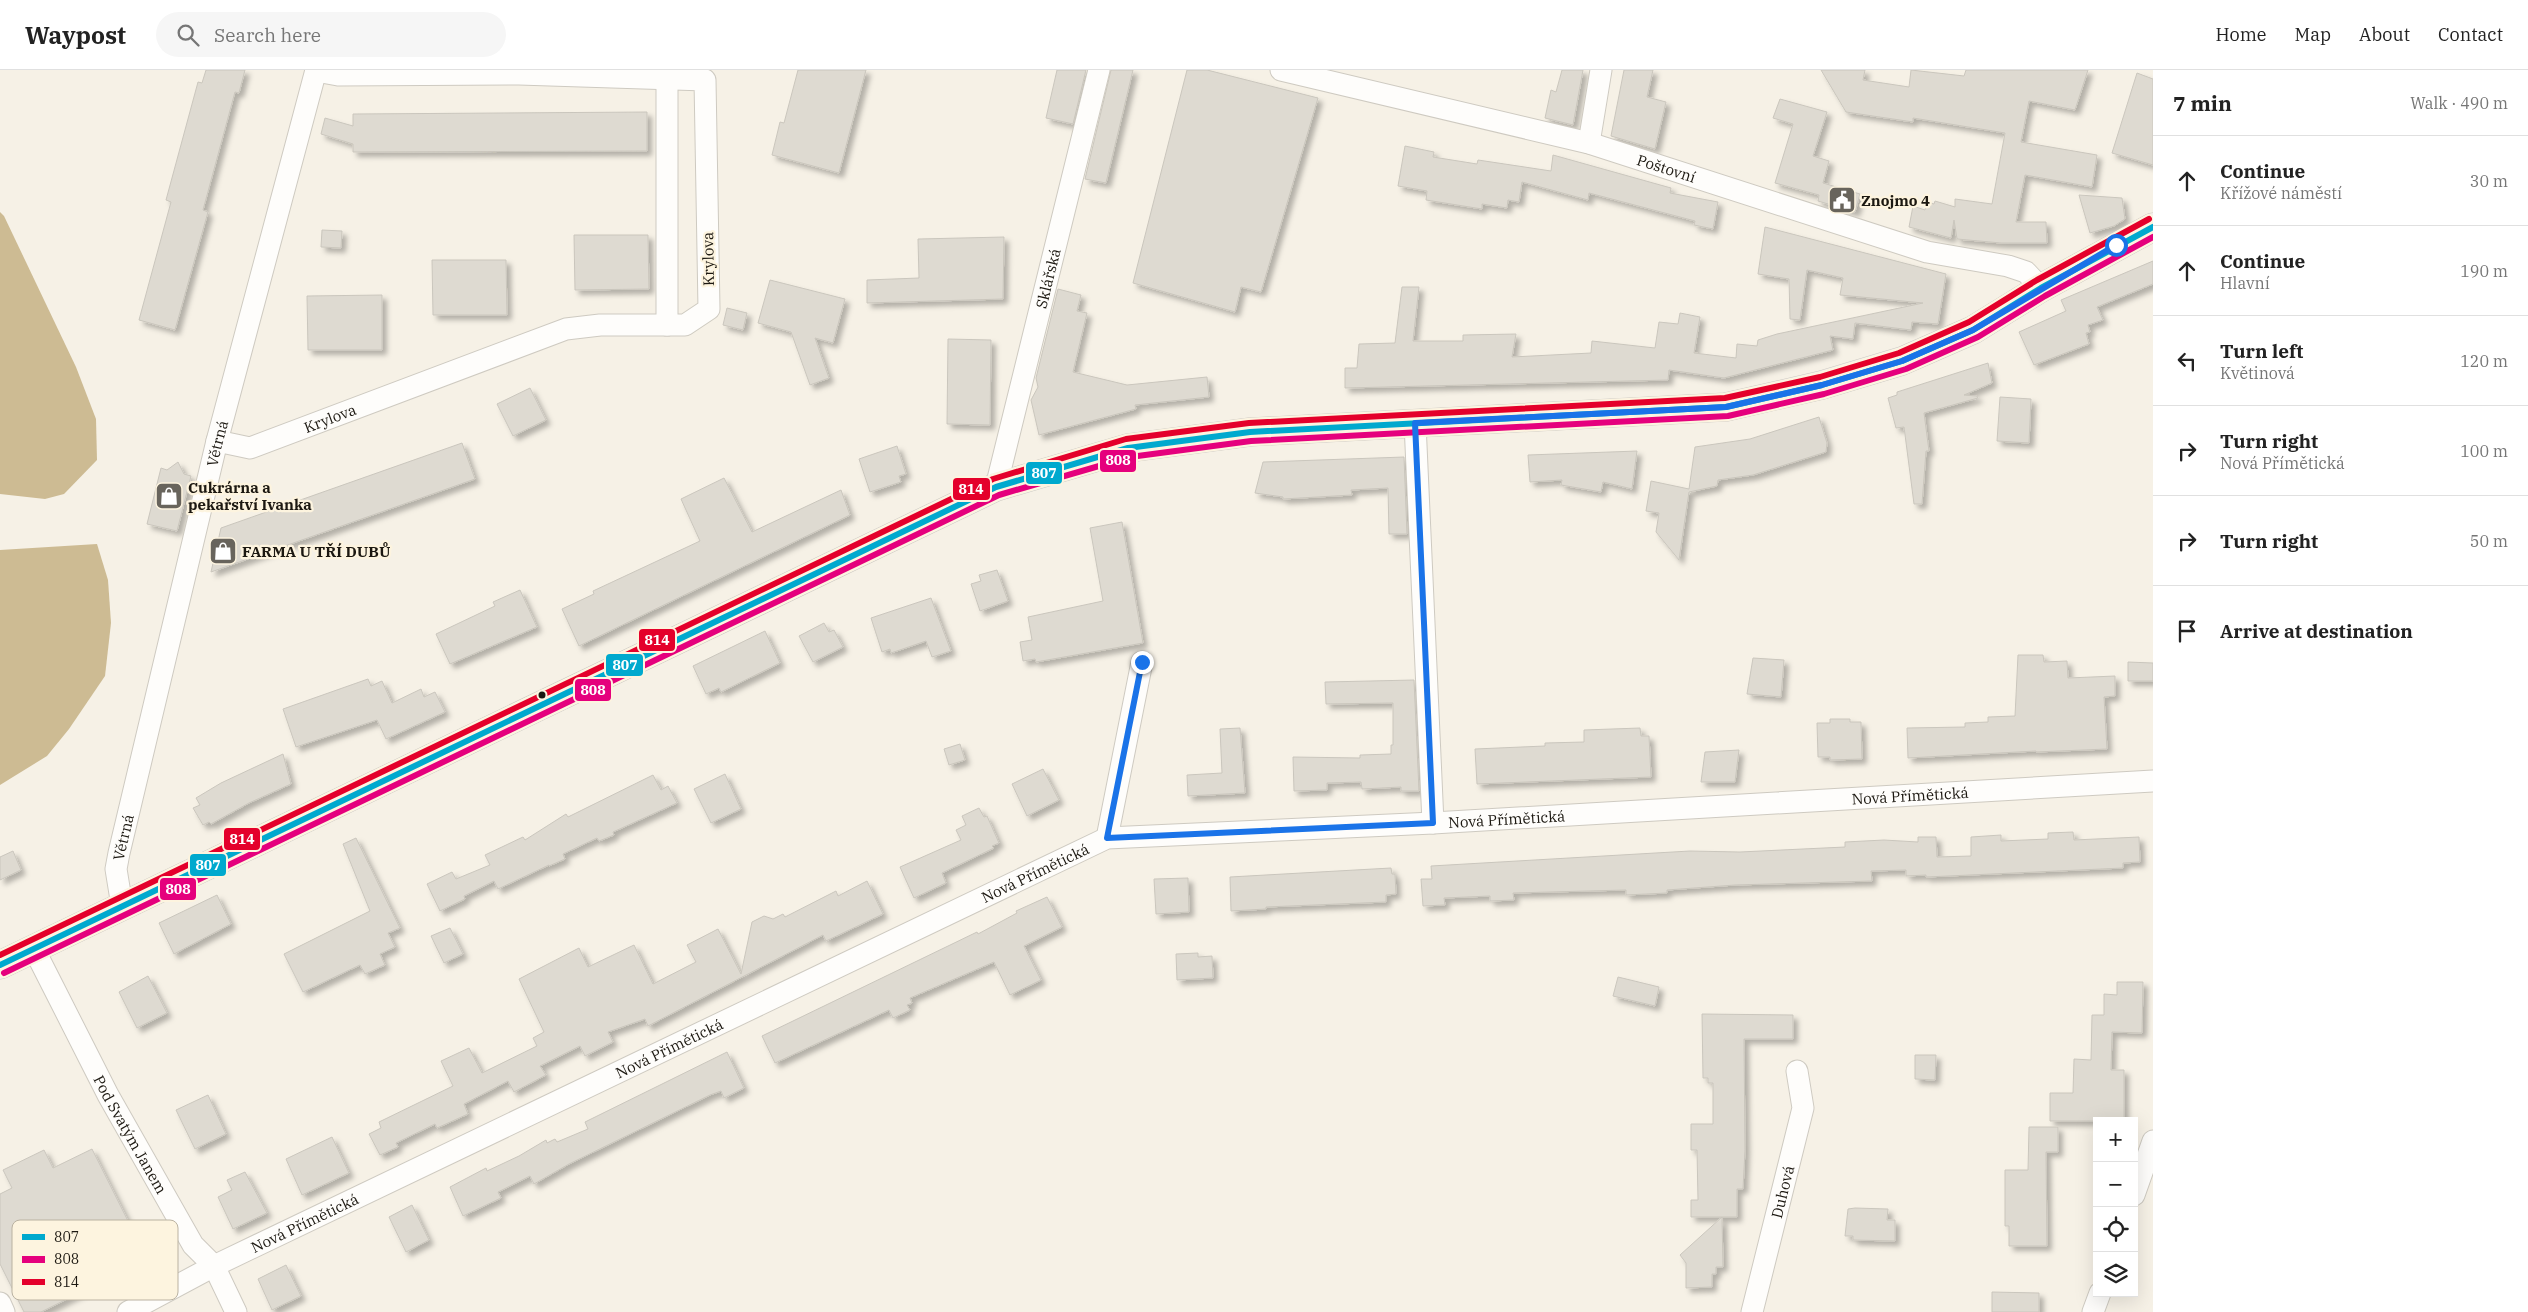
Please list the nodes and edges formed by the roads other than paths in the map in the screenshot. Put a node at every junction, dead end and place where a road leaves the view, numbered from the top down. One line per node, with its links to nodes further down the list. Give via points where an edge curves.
1 (316, 70): 5 (street, Krylova, via 338,75 519,74); 11 (street, Větrná)
2 (1099, 70): 12 (street, Sklářská)
3 (1281, 70): 6 (street, Poštovní)
4 (1602, 70): 6 (street)
5 (667, 80): 9 (street); 9 (street, Krylova, via 705,80 708,308 685,325)
6 (1589, 143): 8 (street, Poštovní, via 1927,252 2008,266 2026,272)
7 (2153, 226): 8 (main road)
8 (2041, 288): 10 (main road, via 1973,330 1902,361 1822,385 1726,407)
9 (667, 325): 11 (street, Krylova, via 600,325 566,329 250,448)
10 (1415, 423): 12 (main road, via 1250,432 1128,448); 15 (street)
11 (217, 441): 17 (street, Větrná, via 118,853 116,869)
12 (996, 487): 17 (main road)
13 (1142, 662): 16 (street)
14 (2153, 781): 15 (street, Nová Přímětická)
15 (1433, 823): 16 (street, Nová Přímětická)
16 (1107, 838): 25 (street, Nová Přímětická)
17 (122, 906): 18 (main road)
18 (34, 949): 19 (main road); 23 (street, Pod Svatým Janem, via 108,1095)
19 (3, 957)
20 (1797, 1071): 33 (street, Duhová, via 1803,1108)
21 (2153, 1141): 22 (street)
22 (2138, 1184)
23 (178, 1220)
24 (178, 1220): 25 (street, Pod Svatým Janem, via 193,1246)
25 (214, 1266): 26 (street, Nová Přímětická); 32 (street, Pod Svatým Janem)
26 (178, 1285)
27 (2099, 1297): 34 (street)
28 (150, 1300): 31 (street, Nová Přímětická)
29 (0, 1302): 30 (street)
30 (4, 1312)
31 (128, 1312)
32 (236, 1312)
33 (1752, 1312)
34 (2094, 1312)

